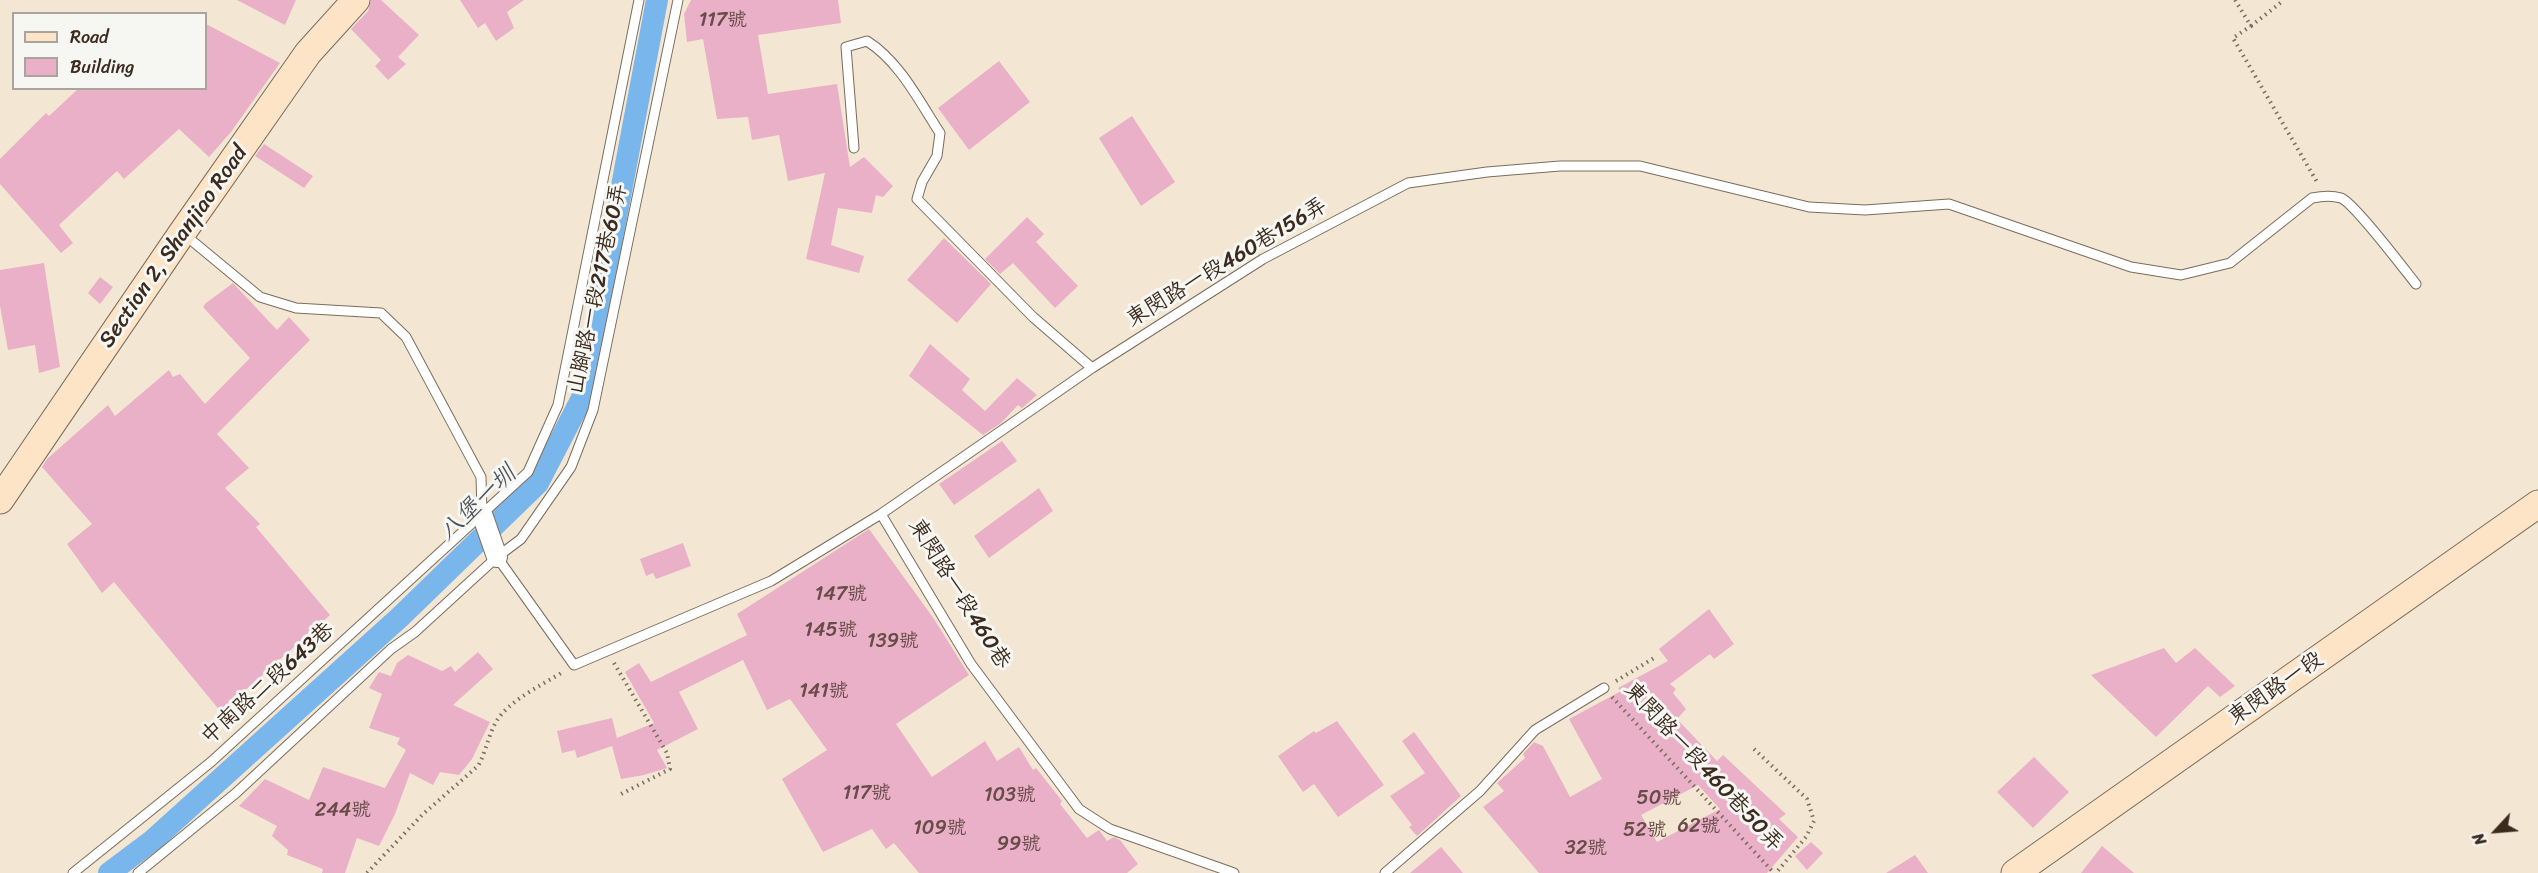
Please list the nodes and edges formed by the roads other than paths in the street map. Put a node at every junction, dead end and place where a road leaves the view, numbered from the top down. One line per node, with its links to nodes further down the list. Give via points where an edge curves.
1 (356, 0): 5 (main road, Section 2, Shanjiao Road, via 308,53)
2 (639, 0): 10 (lane, 中南路二段643巷, via 558,405 528,472)
3 (678, 0): 12 (lane, 山腳路一段217巷60弄, via 593,410 571,467 521,539)
4 (854, 148): 7 (lane, via 846,47 867,41 895,67 940,133 937,156 917,199 1033,317)
5 (182, 233): 8 (main road, Section 2, Shanjiao Road); 10 (lane, via 260,297 296,308 381,313 406,337 481,477)
6 (2416, 284): 7 (lane, 東閔路一段460巷156弄, via 2343,199 2325,196 2312,198 2229,263 2181,275 2132,267 1949,204 1865,210 1809,207 1640,166 1560,166 1407,183 1263,259)
7 (1092, 368): 11 (lane, 東閔路一段460巷156弄)
8 (0, 500)
9 (2538, 504): 18 (main road, 東閔路一段)
10 (482, 514): 12 (street); 14 (lane, 中南路二段643巷, via 211,762)
11 (881, 514): 12 (lane, 東閔路一段460巷, via 771,581 574,665); 16 (lane, 東閔路一段460巷, via 971,664 1079,809 1110,829)
12 (497, 557): 15 (lane, 山腳路一段217巷60弄, via 236,793)
13 (1604, 688): 17 (lane, 東閔路一段460巷50弄, via 1535,730 1480,791)
14 (73, 873)
15 (138, 873)
16 (1234, 873)
17 (1385, 873)
18 (2015, 873)

